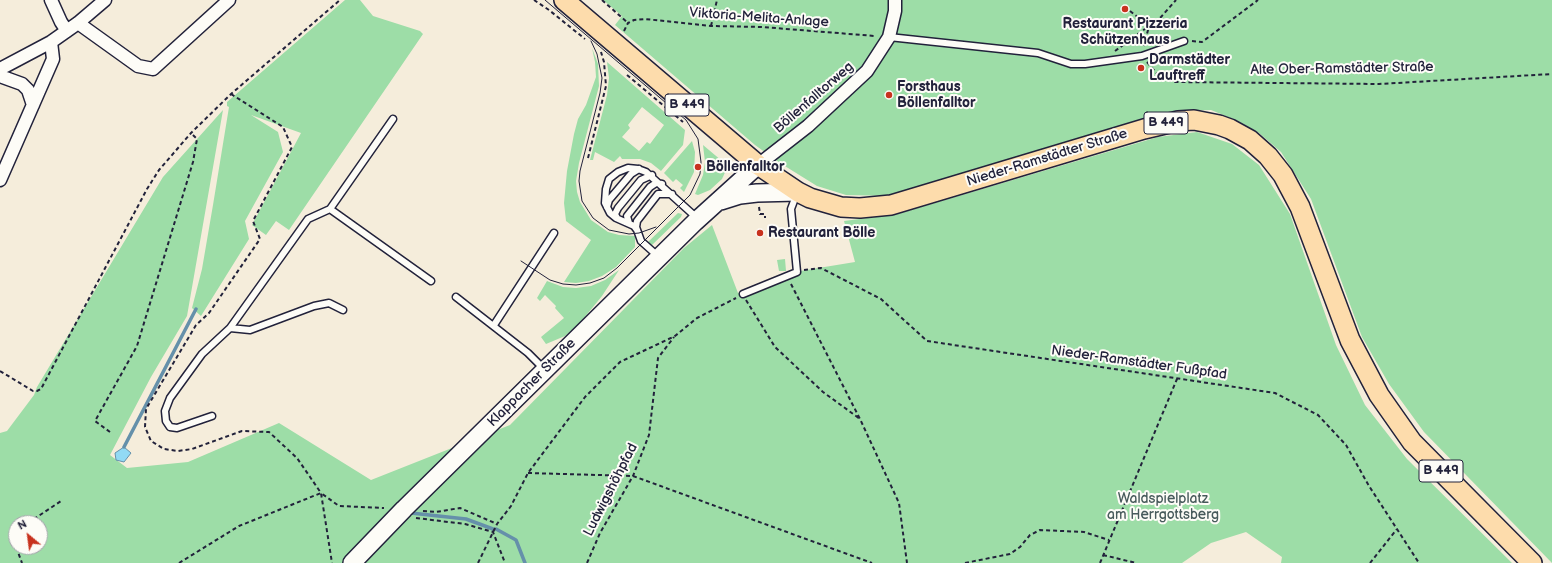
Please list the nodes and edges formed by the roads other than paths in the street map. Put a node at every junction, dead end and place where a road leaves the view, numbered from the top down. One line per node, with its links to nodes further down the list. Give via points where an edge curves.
1 (51, 0): 7 (street)
2 (104, 0): 6 (street)
3 (230, 0): 6 (street, via 153,69 138,66)
4 (895, 0): 8 (street, Böllenfalltorweg)
5 (564, 4): 15 (main road, Nieder-Ramstädter Straße / B 449, via 608,47)
6 (78, 23): 7 (street)
7 (67, 31): 10 (street)
8 (889, 37): 9 (lane, via 1038,53 1071,64 1142,56); 15 (street, Böllenfalltorweg, via 867,71 850,88)
9 (1184, 41)
10 (51, 42): 11 (street); 13 (street, via 53,59)
11 (0, 69)
12 (0, 76): 13 (street, via 22,84 28,90)
13 (33, 105): 18 (street)
14 (392, 119): 24 (lane)
15 (758, 166): 20 (main road, Nieder-Ramstädter Straße / B 449); 22 (main road, Klappacher Straße)
16 (639, 169): 17 (lane); 23 (lane, via 632,173 608,202); 23 (lane, via 625,169 610,178 606,189)
17 (652, 175): 19 (lane); 25 (lane, via 641,180 620,205 616,212)
18 (0, 180)
19 (662, 184): 21 (lane); 27 (lane, via 656,183 650,187 627,216)
20 (798, 192): 22 (main road, Klappacher Straße, via 740,195); 32 (lane, via 791,209 797,272); 40 (main road, Nieder-Ramstädter Straße / B 449, via 841,207 891,206 1171,122 1194,120 1230,129 1250,140 1268,156 1283,175 1300,207 1350,340 1379,395 1412,442)
21 (672, 194): 26 (lane); 28 (lane, via 656,195 636,221)
22 (714, 204): 26 (main road, Klappacher Straße)
23 (607, 207): 25 (lane)
24 (330, 209): 31 (lane); 36 (lane, via 308,219)
25 (617, 218): 27 (lane)
26 (698, 219): 30 (main road, Klappacher Straße)
27 (629, 223): 28 (lane)
28 (637, 230): 30 (lane, via 641,241)
29 (554, 233): 35 (lane)
30 (659, 257): 37 (main road, Klappacher Straße)
31 (431, 281)
32 (742, 294)
33 (456, 297): 35 (lane)
34 (343, 310): 36 (lane, via 328,303 250,330)
35 (494, 325): 37 (lane)
36 (230, 328): 38 (lane, via 202,354 170,398 165,411 166,421 170,427 178,428)
37 (545, 370): 39 (main road, Klappacher Straße)
38 (212, 416)
39 (352, 563)
40 (1532, 563)

